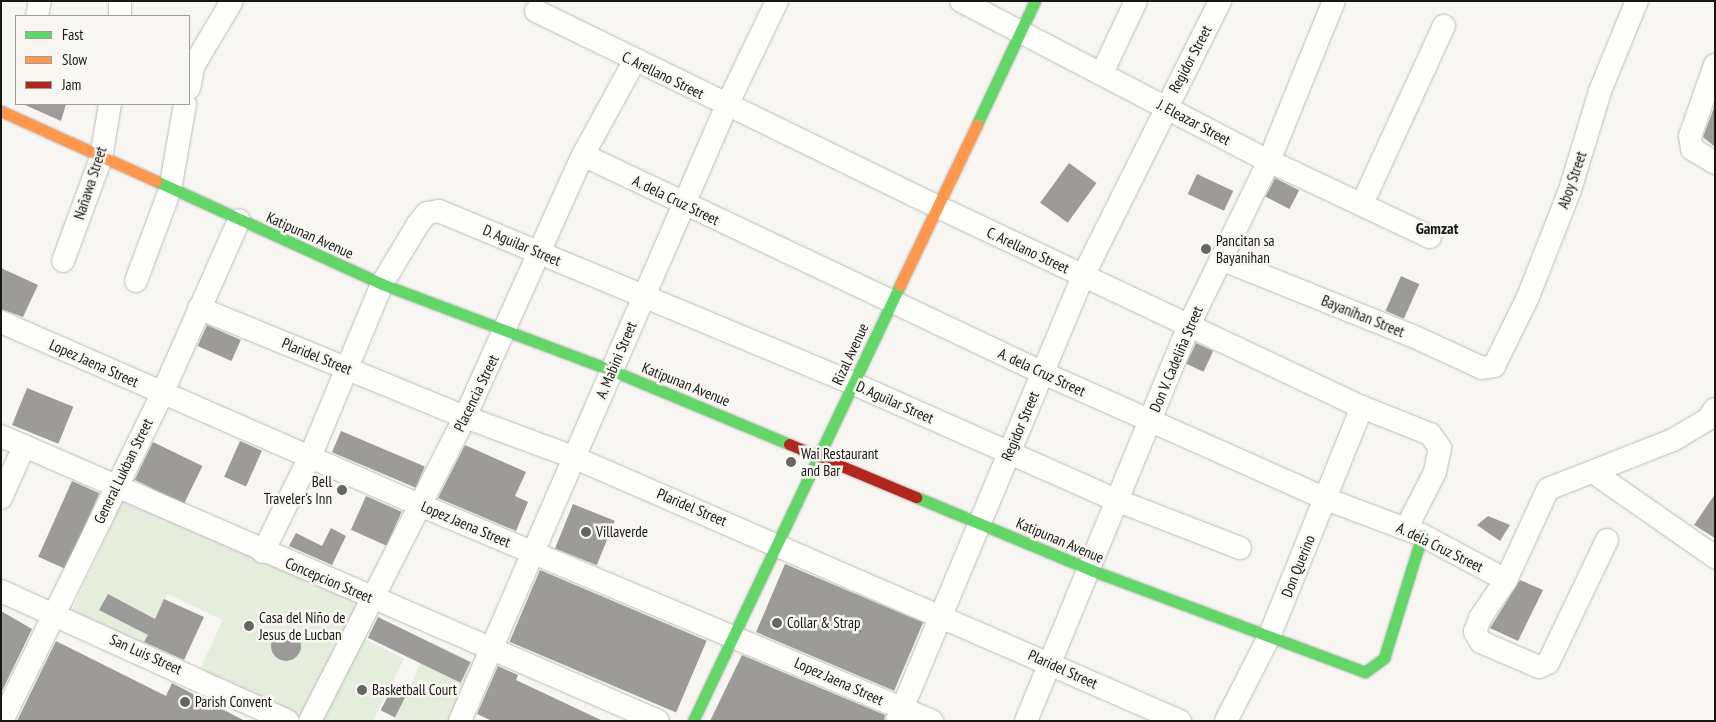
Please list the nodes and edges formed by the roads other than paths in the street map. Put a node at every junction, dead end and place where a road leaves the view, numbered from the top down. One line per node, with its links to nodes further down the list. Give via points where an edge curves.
1 (40, 1): 12 (street)
2 (120, 1): 13 (street)
3 (232, 1): 19 (street, via 194,65)
4 (777, 1): 22 (street, A. Mabini Street)
5 (961, 1): 15 (street, J. Eleazar Street)
6 (1035, 1): 15 (street, Rizal Avenue)
7 (1136, 1): 17 (street)
8 (1220, 1): 23 (street, Regidor Street)
9 (1334, 1): 27 (street, Don V. Cadeliña Street)
10 (1637, 1): 47 (street, Aboy Street, via 1600,91 1570,190)
11 (536, 11): 16 (street, C. Arellano Street)
12 (37, 15)
13 (120, 15)
14 (1444, 26): 30 (street)
15 (1021, 32): 17 (street, J. Eleazar Street); 32 (street, Rizal Avenue)
16 (634, 62): 22 (street, C. Arellano Street); 25 (street, Placencia Street)
17 (1102, 73): 23 (street, J. Eleazar Street)
18 (1713, 76): 28 (street, via 1690,143 1701,157)
19 (190, 83)
20 (110, 105): 26 (street, Nañawa Street)
21 (185, 105): 29 (street)
22 (727, 105): 31 (street, A. Mabini Street); 32 (street, C. Arellano Street)
23 (1165, 107): 27 (street, J. Eleazar Street); 38 (street, Regidor Street)
24 (13, 112): 26 (street, Katipunan Avenue)
25 (583, 154): 31 (street, A. dela Cruz Street); 35 (street, Placencia Street)
26 (101, 158): 29 (street, Katipunan Avenue); 37 (street, Nañawa Street)
27 (1269, 161): 30 (street, J. Eleazar Street); 36 (street, Don V. Cadeliña Street)
28 (1715, 163)
29 (170, 190): 33 (street, Katipunan Avenue); 39 (street)
30 (1362, 204): 34 (street, J. Eleazar Street)
31 (685, 205): 41 (street, A. Mabini Street); 42 (street, A. dela Cruz Street)
32 (936, 206): 38 (street, C. Arellano Street); 42 (street, Rizal Avenue)
33 (239, 220): 40 (street, Katipunan Avenue); 43 (street, General Lukban Street)
34 (1430, 238)
35 (538, 252): 40 (street, D. Aguilar Street, via 439,211 427,212); 41 (street, D. Aguilar Street); 46 (street, Placencia Street)
36 (1221, 260): 45 (street, Don V. Cadeliña Street); 47 (street, Bayanihan Street, via 1415,337 1482,368 1494,366)
37 (63, 261)
38 (1083, 276): 45 (street, C. Arellano Street); 50 (street, Regidor Street)
39 (136, 281)
40 (382, 284): 46 (street, Katipunan Avenue); 48 (street)
41 (643, 296): 49 (street, A. Mabini Street); 51 (street, D. Aguilar Street)
42 (892, 300): 50 (street, A. dela Cruz Street); 51 (street, Rizal Avenue)
43 (199, 308): 48 (street, Plaridel Street); 52 (street, General Lukban Street)
44 (1, 322): 52 (street, Lopez Jaena Street)
45 (1189, 325): 53 (street, C. Arellano Street); 56 (street, Don V. Cadeliña Street)
46 (506, 333): 49 (street, Katipunan Avenue); 55 (street, Placencia Street)
47 (1500, 358)
48 (347, 368): 55 (street, Plaridel Street); 62 (street)
49 (612, 370): 60 (street, Katipunan Avenue); 61 (street, A. Mabini Street)
50 (1042, 373): 56 (street, A. dela Cruz Street); 59 (street, Regidor Street)
51 (852, 383): 59 (street, D. Aguilar Street); 60 (street, Rizal Avenue)
52 (162, 394): 62 (street, Lopez Jaena Street); 64 (street, General Lukban Street)
53 (1362, 407): 66 (street, Don Querino); 70 (street, C. Arellano Street, via 1430,434 1440,448)
54 (1715, 409): 63 (street, via 1708,420 1673,440)
55 (465, 417): 61 (street, Plaridel Street); 68 (street, Placencia Street)
56 (1150, 421): 66 (street, A. dela Cruz Street); 67 (street, Don V. Cadeliña Street)
57 (1, 436): 58 (street, Concepcion Street)
58 (24, 446): 64 (street, Concepcion Street); 65 (street)
59 (1009, 453): 67 (street, D. Aguilar Street); 69 (street, Regidor Street)
60 (819, 454): 69 (street, Katipunan Avenue); 72 (street, Rizal Avenue)
61 (573, 456): 72 (street, Plaridel Street); 75 (street, A. Mabini Street)
62 (310, 458): 68 (street, Lopez Jaena Street); 74 (street)
63 (1593, 472): 76 (street); 78 (street, via 1548,489)
64 (115, 484): 74 (street, Concepcion Street); 81 (street, General Lukban Street)
65 (1, 498)
66 (1326, 499): 70 (street, A. dela Cruz Street); 84 (street, Don Querino)
67 (1116, 500): 73 (street, D. Aguilar Street); 77 (street, Don V. Cadeliña Street)
68 (420, 505): 75 (street, Lopez Jaena Street); 80 (street, Placencia Street)
69 (978, 520): 77 (street, Katipunan Avenue); 82 (street, Regidor Street)
70 (1414, 532): 78 (street, A. dela Cruz Street); 84 (street, Katipunan Avenue, via 1384,658 1365,672)
71 (1607, 540): 78 (street, via 1548,663 1540,667 1481,642 1476,632 1480,618)
72 (777, 543): 82 (street, Plaridel Street); 83 (street, Rizal Avenue)
73 (1240, 548)
74 (263, 552): 80 (street, Concepcion Street)
75 (533, 553): 83 (street, Lopez Jaena Street); 85 (street, A. Mabini Street)
76 (1715, 557)
77 (1090, 570): 84 (street, Katipunan Avenue); 86 (street, Don V. Cadeliña Street)
78 (1506, 580)
79 (1, 591): 81 (street, San Luis Street)
80 (374, 598): 85 (street, Concepcion Street); 90 (street, Placencia Street)
81 (56, 613): 88 (street, General Lukban Street); 89 (street, San Luis Street)
82 (941, 615): 86 (street, Plaridel Street); 87 (street, Regidor Street)
83 (734, 634): 87 (street, Lopez Jaena Street); 93 (street, Rizal Avenue)
84 (1269, 637): 97 (street, Don Querino)
85 (493, 650): 91 (street, A. Mabini Street); 92 (street, Concepcion Street)
86 (1051, 663): 95 (street, Don V. Cadeliña Street); 96 (street, Plaridel Street)
87 (900, 715): 94 (street, Lopez Jaena Street)
88 (2, 721)
89 (288, 721)
90 (310, 721)
91 (460, 721)
92 (658, 721)
93 (693, 721)
94 (932, 721)
95 (1026, 721)
96 (1180, 721)
97 (1226, 721)

